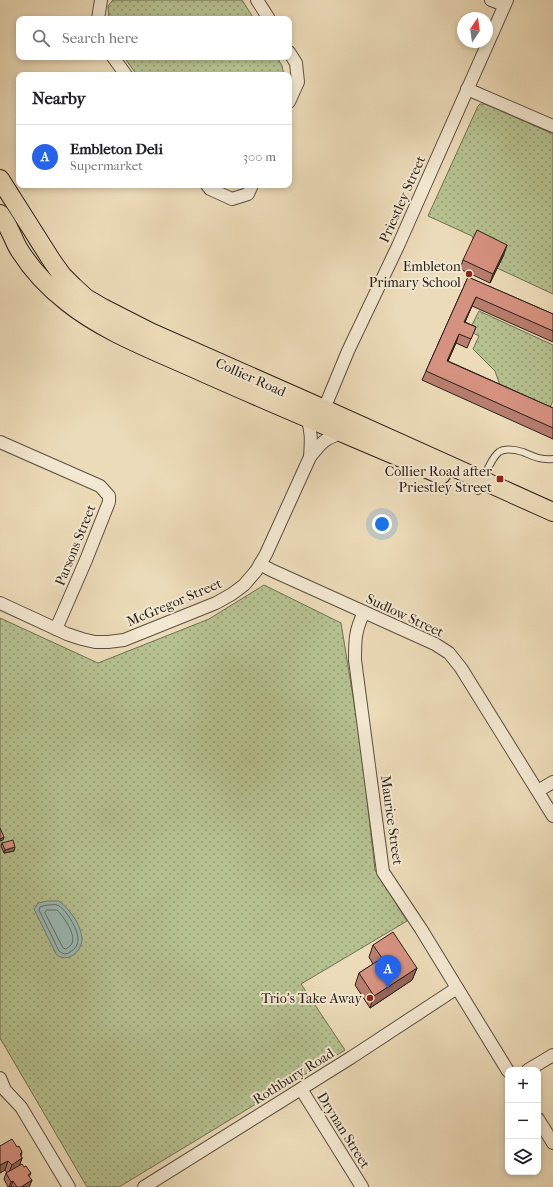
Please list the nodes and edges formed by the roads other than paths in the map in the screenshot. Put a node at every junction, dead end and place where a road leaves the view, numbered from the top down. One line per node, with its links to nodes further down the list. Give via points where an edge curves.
1 (101, 0): 5 (street)
2 (257, 0): 6 (street)
3 (492, 0): 4 (street)
4 (505, 3): 10 (street, Priestley Street)
5 (98, 16)
6 (267, 16)
7 (292, 56): 11 (street, via 296,62 298,82)
8 (115, 60): 9 (street)
9 (124, 72)
10 (467, 89): 12 (street); 18 (street, Priestley Street)
11 (292, 95)
12 (553, 126)
13 (0, 179): 16 (main road, Collier Road)
14 (209, 188): 15 (street, via 232,200 248,194)
15 (251, 188)
16 (23, 216): 17 (street); 18 (main road, Collier Road, via 58,270 86,298 150,332)
17 (3, 225): 19 (main road, Collier Road, via 32,268 49,287 86,316 148,348)
18 (324, 409): 24 (main road, Collier Road)
19 (307, 418): 20 (main road, Collier Road); 22 (street, McGregor Street, via 311,428)
20 (341, 433): 22 (street, McGregor Street, via 327,438); 24 (main road, Collier Road)
21 (0, 442): 30 (street, Parsons Street, via 100,486 109,496 109,502 86,560)
22 (310, 457): 27 (street, McGregor Street)
23 (553, 458): 24 (lane, via 543,460 519,451 499,452 492,460)
24 (481, 486): 25 (main road, Collier Road); 26 (main road, Collier Road)
25 (553, 512)
26 (553, 524)
27 (260, 564): 29 (street, Sudlow Street); 30 (street, McGregor Street, via 244,585 216,603 124,640 95,642)
28 (0, 603): 30 (street, McGregor Street)
29 (364, 612): 32 (street, Sudlow Street, via 435,644 449,654 461,668); 34 (street, Maurice Street, via 356,630 355,660 383,872)
30 (56, 629)
31 (553, 782): 32 (street)
32 (538, 791): 33 (street, Sudlow Street)
33 (553, 816)
34 (457, 988): 36 (street, Maurice Street); 39 (street, Rothbury Road)
35 (553, 1055): 37 (street)
36 (506, 1067)
37 (533, 1067)
38 (0, 1078): 40 (street)
39 (301, 1089): 44 (street, Rothbury Road); 45 (street, Drynan Street)
40 (2, 1091): 43 (street, via 21,1106)
41 (541, 1124): 42 (street)
42 (553, 1143)
43 (69, 1187)
44 (144, 1187)
45 (362, 1187)

